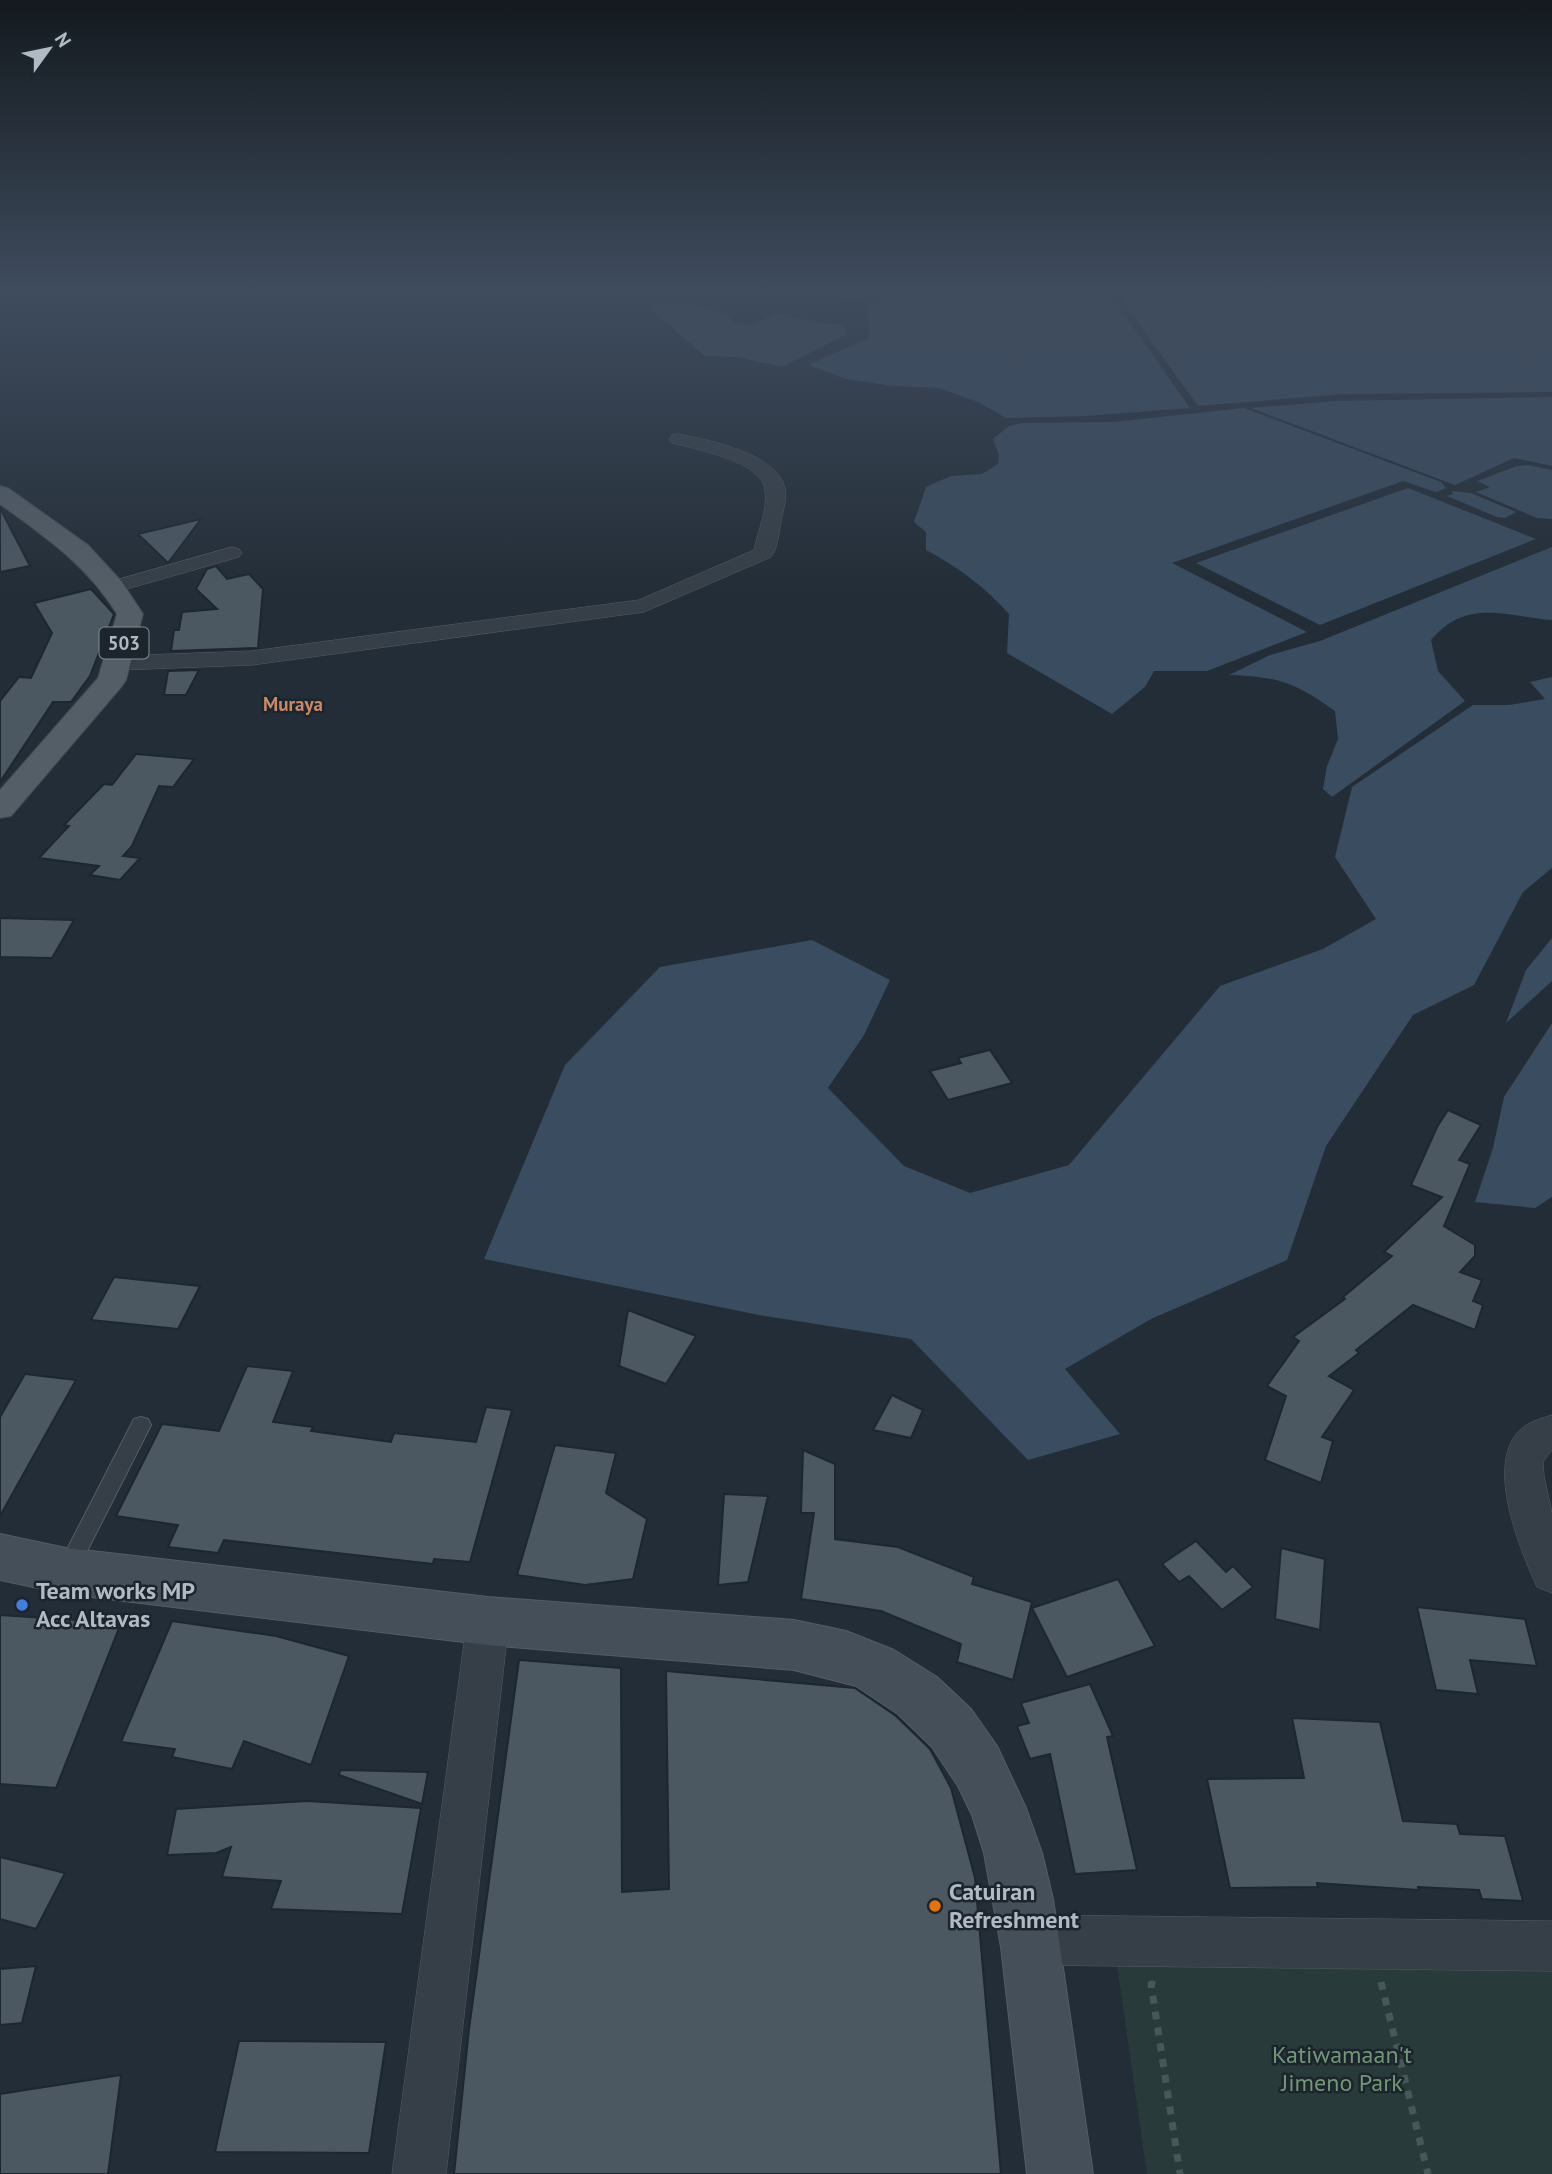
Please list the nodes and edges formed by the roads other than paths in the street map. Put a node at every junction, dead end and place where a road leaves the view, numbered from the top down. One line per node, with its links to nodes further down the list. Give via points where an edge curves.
1 (678, 439): 5 (street, via 710,445 772,475 776,490 764,553 644,606 252,658)
2 (0, 493): 4 (main road, 503, via 79,550)
3 (232, 552): 4 (street)
4 (113, 587): 5 (main road, 503, via 131,614)
5 (119, 663): 6 (main road, 503, via 112,680)
6 (0, 809)
7 (141, 1425): 10 (lane)
8 (1552, 1431): 11 (street, via 1539,1436 1525,1453 1523,1478)
9 (0, 1556): 10 (main road)
10 (66, 1571): 12 (main road)
11 (1552, 1574)
12 (488, 1621): 13 (main road, via 794,1645 874,1667 939,1713 986,1777 1007,1829); 15 (street)
13 (1031, 1940): 14 (street); 16 (main road)
14 (1552, 1947)
15 (419, 2174)
16 (1060, 2174)

